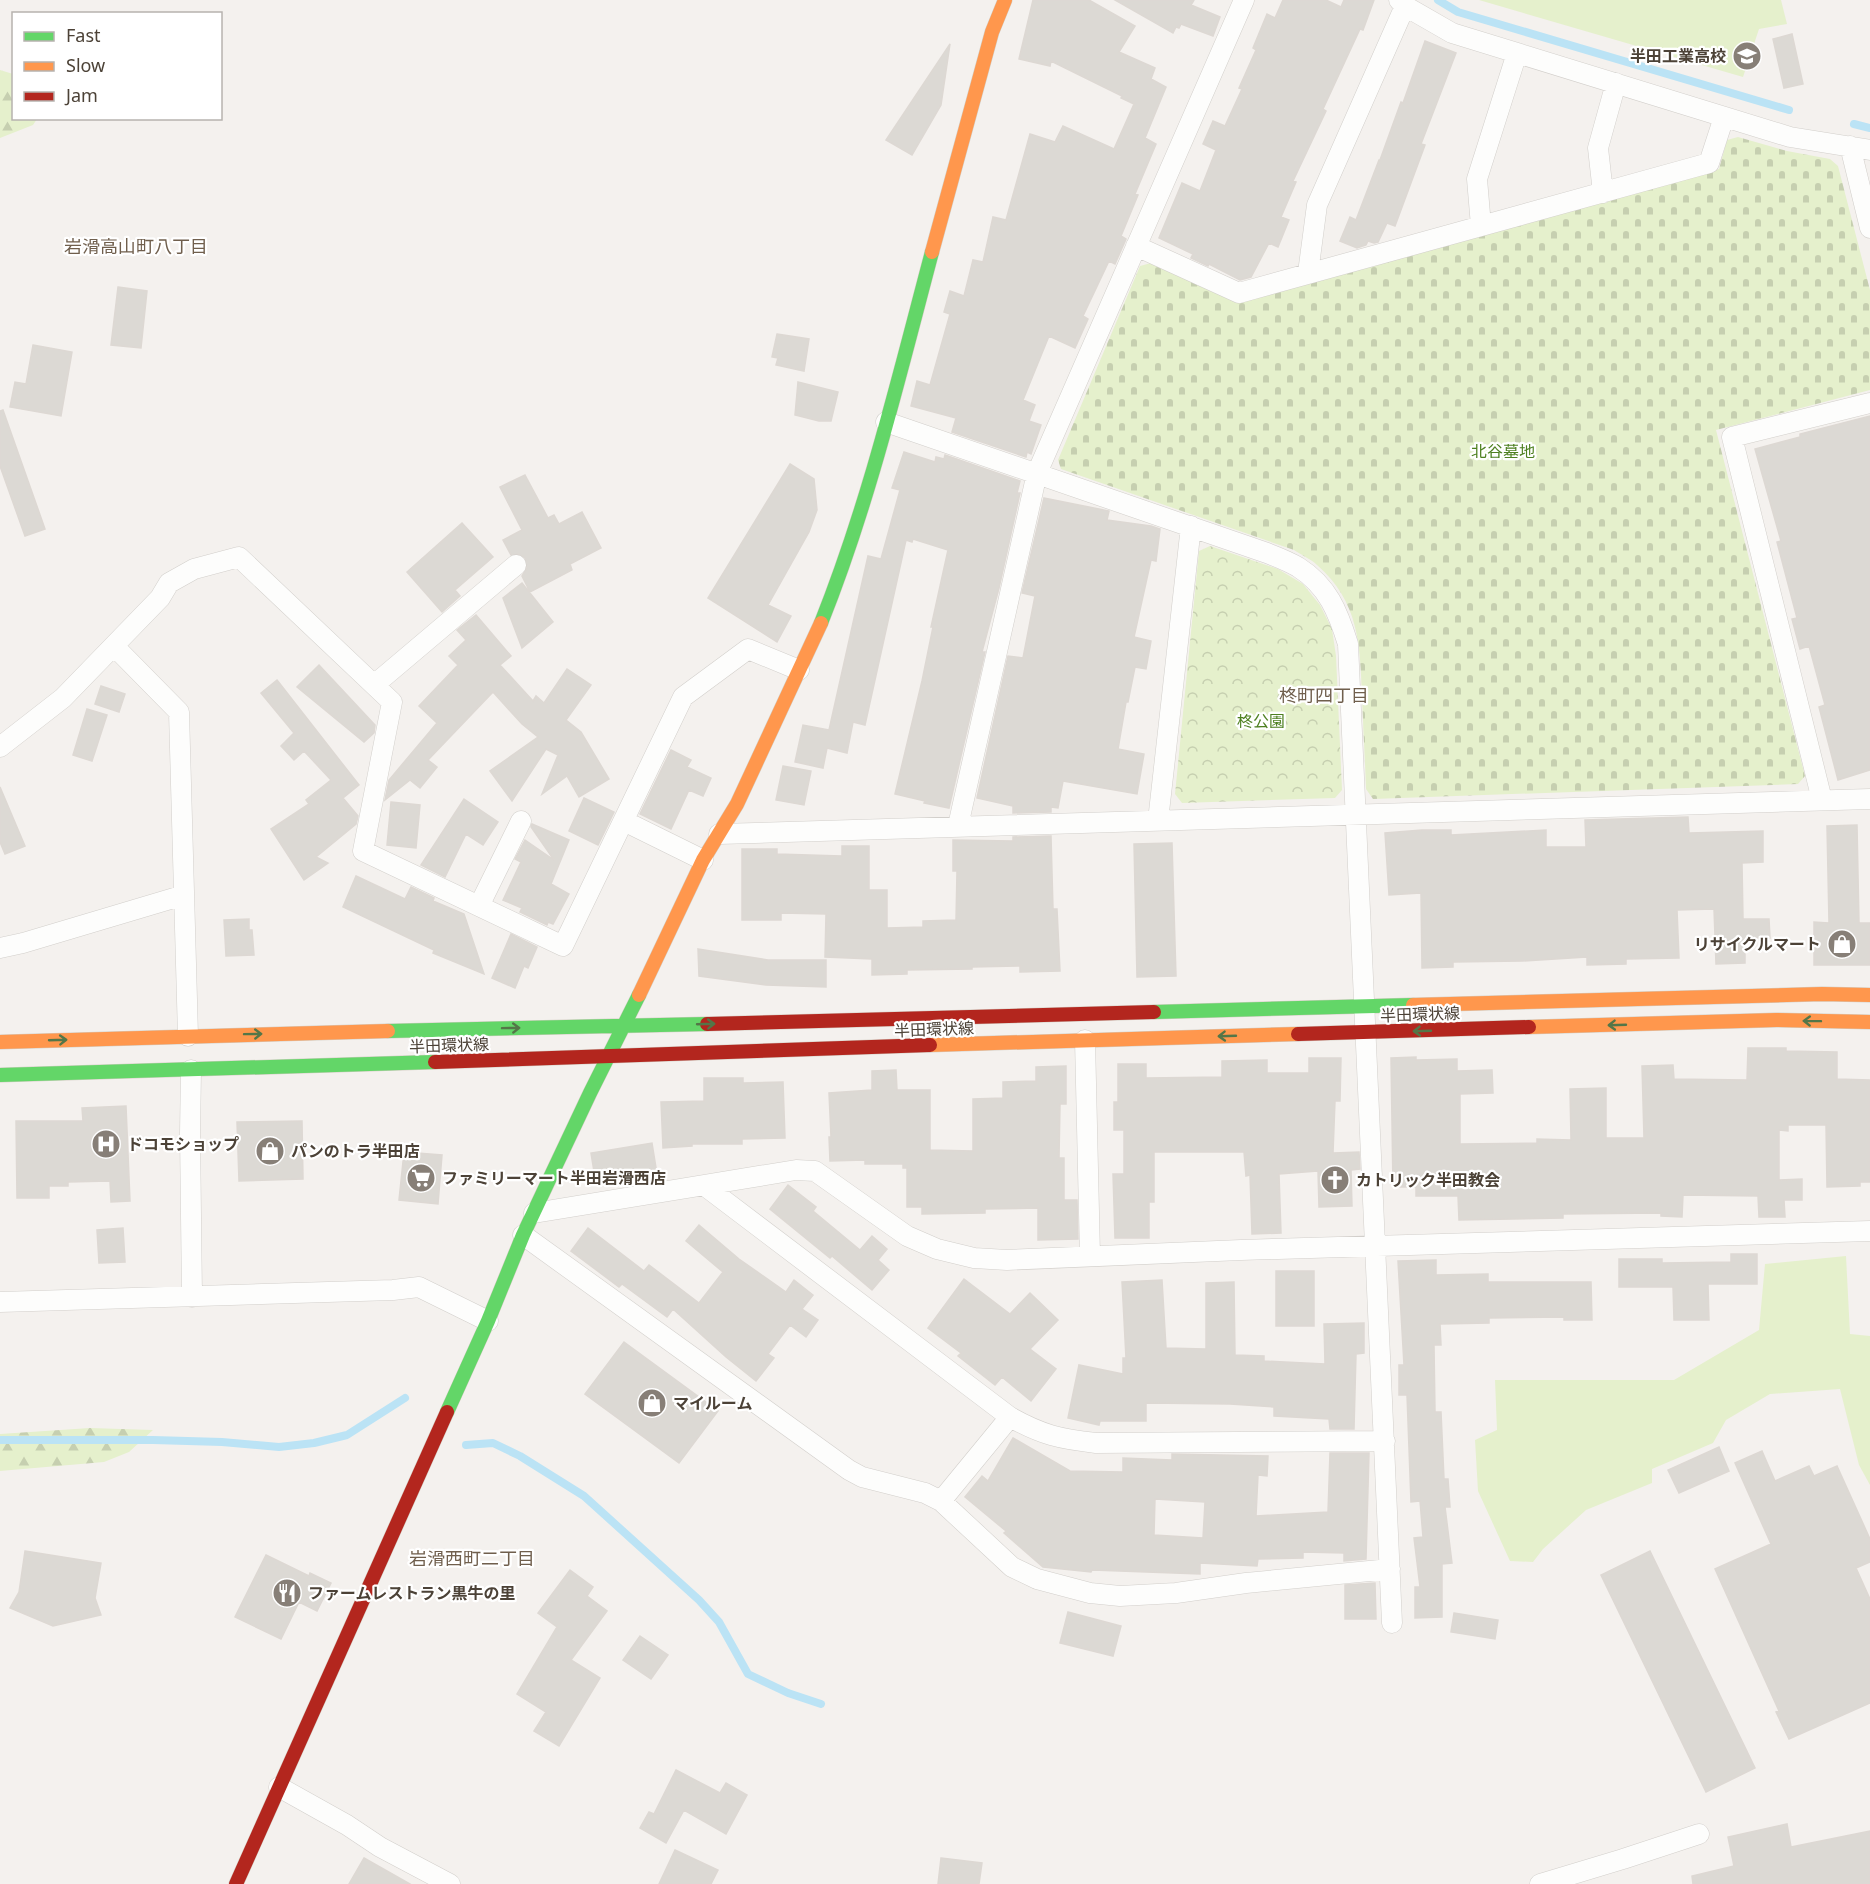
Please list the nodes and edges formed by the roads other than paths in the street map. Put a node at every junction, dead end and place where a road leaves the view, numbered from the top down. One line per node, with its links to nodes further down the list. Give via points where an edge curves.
1 (1005, 0): 15 (main road, via 992,32)
2 (1244, 0): 12 (street)
3 (1402, 3): 4 (street, via 1452,33); 13 (street, via 1317,205)
4 (1516, 53): 5 (street); 10 (street, via 1477,179)
5 (1616, 83): 6 (street); 9 (street, via 1598,148)
6 (1724, 117): 7 (street, via 1790,137); 9 (street, via 1710,163)
7 (1850, 147): 8 (street); 11 (street)
8 (1870, 150)
9 (1603, 193): 10 (street)
10 (1481, 226): 13 (street)
11 (1870, 228)
12 (1137, 246): 13 (street, via 1239,293); 16 (street)
13 (1308, 273)
14 (1870, 403): 24 (street, via 1732,437)
15 (886, 422): 16 (street); 20 (main road, via 842,570)
16 (1036, 473): 17 (street); 29 (street)
17 (1191, 526): 25 (street, via 1297,566 1322,587 1339,615 1348,644); 28 (street)
18 (516, 565): 21 (street)
19 (114, 646): 21 (street, via 160,598 169,582 194,569 239,557); 22 (street, via 63,698); 32 (street, via 179,712)
20 (799, 670): 27 (street, via 748,649 683,697); 30 (main road, via 737,804)
21 (374, 685): 33 (street, via 392,702 363,851)
22 (0, 747)
23 (1870, 799): 24 (street)
24 (1822, 800): 25 (street)
25 (1357, 815): 28 (street); 36 (street)
26 (521, 821): 33 (street)
27 (624, 821): 31 (street); 33 (street, via 563,946)
28 (1158, 821): 29 (street)
29 (958, 826): 30 (street)
30 (719, 834): 31 (main road)
31 (703, 860): 38 (main road)
32 (184, 895): 34 (street); 40 (street)
33 (479, 906)
34 (0, 948)
35 (1870, 996): 36 (main road, 半田環状線)
36 (1365, 1006): 38 (main road, 半田環状線, one-way to 36); 39 (street)
37 (1870, 1022): 39 (main road, 半田環状線, one-way to 39, via 1776,1020)
38 (624, 1026): 40 (main road, 半田環状線, one-way to 38); 43 (main road)
39 (1365, 1032): 41 (main road, 半田環状線, one-way to 41); 50 (street)
40 (188, 1036): 42 (main road, 半田環状線, one-way to 40)
41 (1085, 1040): 43 (main road, 半田環状線); 51 (street)
42 (0, 1042)
43 (609, 1056): 44 (main road, 半田環状線); 47 (main road)
44 (191, 1070): 45 (main road, 半田環状線); 52 (street)
45 (0, 1075)
46 (705, 1186): 47 (street); 51 (street, via 796,1170 815,1171 907,1236 936,1249 974,1258 1007,1260); 55 (street)
47 (534, 1213): 49 (main road)
48 (1870, 1231): 50 (street)
49 (523, 1235): 54 (main road); 57 (street, via 849,1470 862,1478 925,1493)
50 (1376, 1246): 51 (street); 56 (street)
51 (1090, 1256)
52 (192, 1297): 53 (street); 54 (street, via 419,1287)
53 (0, 1302)
54 (488, 1321): 60 (main road)
55 (1010, 1417): 56 (street, via 1036,1431 1096,1443); 57 (street)
56 (1385, 1441): 58 (street)
57 (941, 1502): 58 (street, via 1012,1567 1037,1580 1090,1593 1176,1593)
58 (1390, 1569): 59 (street)
59 (1392, 1623)
60 (279, 1788): 62 (main road); 63 (street)
61 (1699, 1834): 64 (street)
62 (236, 1884)
63 (450, 1884)
64 (1539, 1884)

